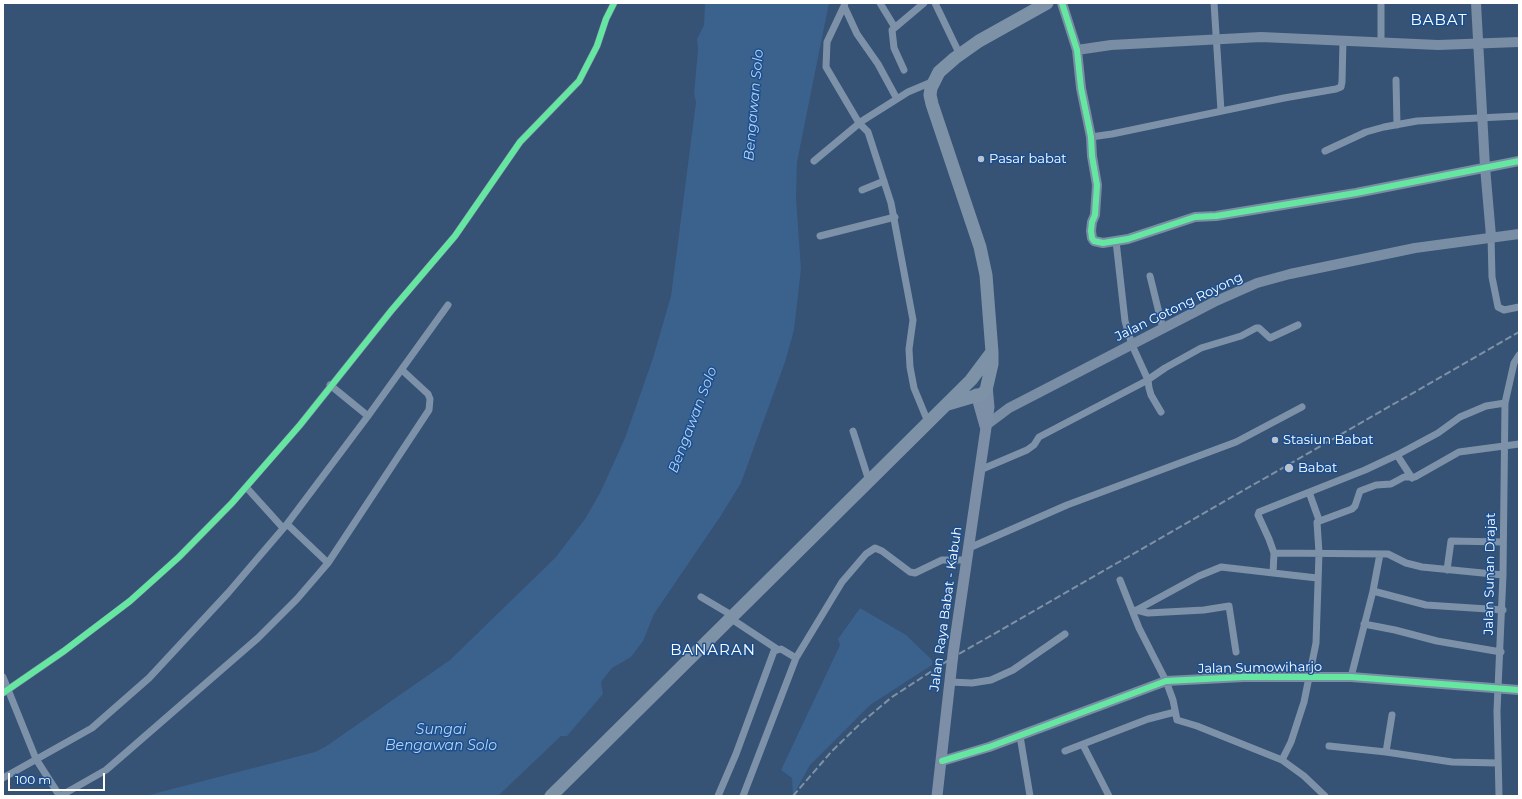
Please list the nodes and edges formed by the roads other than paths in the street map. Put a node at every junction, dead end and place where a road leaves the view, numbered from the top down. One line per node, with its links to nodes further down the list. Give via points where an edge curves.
1 (614, 3): 51 (street, via 597,46 579,81 520,142 455,236)
2 (880, 3): 11 (street)
3 (924, 3): 11 (street)
4 (935, 3): 18 (street)
5 (1047, 3): 18 (highway, via 996,31)
6 (1062, 3): 17 (street)
7 (1214, 3): 12 (street)
8 (1381, 3): 14 (street)
9 (1476, 3): 16 (street)
10 (845, 5): 22 (street, via 857,34 878,64); 26 (street, via 827,42 826,67)
11 (894, 26): 19 (street, via 891,34 894,48)
12 (1216, 40): 13 (street, via 1261,37); 17 (street, via 1111,45); 23 (street)
13 (1343, 40): 14 (street); 23 (street, via 1341,87)
14 (1381, 42): 16 (street)
15 (1519, 42): 16 (street)
16 (1478, 45): 25 (street)
17 (1077, 50): 28 (street)
18 (960, 55): 21 (highway, via 940,70)
19 (904, 70)
20 (1396, 80): 27 (street)
21 (934, 81): 22 (street); 46 (highway, via 930,95 932,104 956,170 986,275)
22 (897, 99): 26 (street)
23 (1221, 111): 28 (street)
24 (1519, 116): 25 (street)
25 (1482, 117): 27 (street, via 1417,121); 32 (street)
26 (859, 123): 30 (street); 33 (street, via 868,132)
27 (1397, 125): 29 (street, via 1366,132)
28 (1091, 137): 39 (street, via 1097,185 1092,238 1094,241)
29 (1325, 151)
30 (814, 161)
31 (1519, 161): 32 (street)
32 (1485, 167): 38 (street); 39 (street, via 1356,193 1216,216 1195,217)
33 (884, 181): 34 (street); 35 (street)
34 (862, 190)
35 (894, 217): 37 (street); 59 (street, via 913,320 909,349 911,374)
36 (1519, 234): 38 (street, Jalan Gotong Royong)
37 (820, 236)
38 (1491, 236): 42 (street, via 1492,278 1498,307 1504,310); 44 (street, Jalan Gotong Royong, via 1415,248 1279,277 1214,302)
39 (1116, 241): 45 (street, via 1125,321)
40 (1150, 276): 44 (street)
41 (448, 305): 48 (street)
42 (1519, 307)
43 (1298, 325): 50 (street, via 1270,338 1259,328 1250,330 1241,336 1201,348)
44 (1163, 329): 45 (street, Jalan Gotong Royong)
45 (1132, 346): 50 (street); 60 (street, Jalan Gotong Royong, via 1009,408)
46 (992, 352): 49 (highway); 52 (highway)
47 (1519, 356): 54 (street, Jalan Sunan Drajat, via 1514,363)
48 (402, 370): 58 (street); 78 (street, via 428,394 429,410)
49 (971, 380): 52 (highway, via 981,377); 53 (highway, via 970,388); 55 (highway)
50 (1148, 380): 57 (street, via 1148,388); 65 (street, via 1039,437 1027,450)
51 (330, 386): 58 (street); 68 (street)
52 (987, 386): 53 (highway, via 984,392); 60 (main road, Jalan Raya Babat - Kabuh, via 989,408)
53 (976, 394): 55 (highway); 60 (main road)
54 (1505, 403): 63 (street, Jalan Sunan Drajat); 64 (street, via 1486,406 1460,417 1438,433)
55 (947, 404): 59 (highway)
56 (1302, 407): 73 (street, via 1236,442 1067,505)
57 (1161, 412)
58 (368, 416): 71 (street)
59 (928, 422): 67 (highway)
60 (985, 426): 65 (main road, Jalan Raya Babat - Kabuh)
61 (853, 431): 67 (street)
62 (1519, 444): 63 (street)
63 (1503, 446): 66 (street, via 1459,452); 72 (street, Jalan Sunan Drajat)
64 (1396, 455): 66 (street); 69 (street)
65 (980, 470): 73 (main road, Jalan Raya Babat - Kabuh)
66 (1412, 478): 70 (street, via 1404,477 1390,484 1376,485 1360,491 1356,506 1352,509)
67 (869, 481): 88 (highway)
68 (246, 487): 71 (street); 102 (street, via 179,557 130,601)
69 (1309, 492): 70 (street); 74 (street, via 1259,512)
70 (1319, 520): 75 (street, via 1316,523)
71 (285, 526): 78 (street); 110 (street, via 228,593 144,683 92,728)
72 (1503, 542): 79 (street, via 1451,540); 81 (street, Jalan Sunan Drajat)
73 (969, 548): 77 (main road, Jalan Raya Babat - Kabuh)
74 (1274, 553): 75 (street); 80 (street)
75 (1319, 553): 76 (street); 82 (street)
76 (1380, 554): 79 (street, via 1388,554 1411,565); 84 (street)
77 (967, 560): 94 (street, via 942,560 915,573 875,548 866,554 842,582); 99 (main road, Jalan Raya Babat - Kabuh)
78 (328, 564): 110 (street, via 258,638 106,770 60,795)
79 (1446, 570): 81 (street)
80 (1273, 573): 82 (street); 87 (street, via 1221,567 1199,576)
81 (1503, 575): 86 (street, Jalan Sunan Drajat)
82 (1317, 578): 97 (street, via 1316,643)
83 (1120, 580): 87 (street)
84 (1373, 591): 86 (street, via 1426,605); 89 (street)
85 (701, 597): 88 (street)
86 (1503, 610): 93 (street, Jalan Sunan Drajat)
87 (1135, 611): 92 (street, via 1155,613 1229,606); 98 (street, via 1139,628)
88 (731, 617): 91 (street); 115 (highway)
89 (1364, 624): 93 (street, via 1437,641); 96 (street)
90 (1065, 634): 99 (street, via 1013,670 991,680 972,683)
91 (777, 649): 94 (street, via 784,650); 116 (street, via 773,652)
92 (1236, 652)
93 (1501, 652): 100 (street, Jalan Sunan Drajat)
94 (796, 658): 117 (street)
95 (3, 677): 102 (street)
96 (1351, 677): 97 (street, Jalan Sumowiharjo); 100 (street, Jalan Sumowiharjo)
97 (1309, 678): 98 (street, Jalan Sumowiharjo, via 1244,677); 111 (street, via 1300,716)
98 (1166, 681): 103 (street); 105 (street, Jalan Sumowiharjo)
99 (950, 682): 112 (main road, Jalan Raya Babat - Kabuh)
100 (1498, 688): 101 (street, Jalan Sumowiharjo); 113 (street, Jalan Sunan Drajat)
101 (1519, 690)
102 (6, 691): 110 (street)
103 (1175, 712): 106 (street, via 1148,719); 111 (street, via 1178,721)
104 (1392, 715): 109 (street)
105 (1020, 736): 112 (street, Jalan Sumowiharjo); 119 (street)
106 (1083, 745): 108 (street); 120 (street)
107 (1329, 746): 109 (street)
108 (1066, 752)
109 (1386, 752): 113 (street, via 1452,762)
110 (36, 759): 114 (street)
111 (1282, 760): 121 (street)
112 (942, 761): 118 (main road, Jalan Raya Babat - Kabuh)
113 (1498, 763): 122 (street, Jalan Sunan Drajat)
114 (3, 778)
115 (551, 796)
116 (718, 796)
117 (742, 796)
118 (937, 796)
119 (1030, 796)
120 (1109, 796)
121 (1325, 796)
122 (1499, 796)

